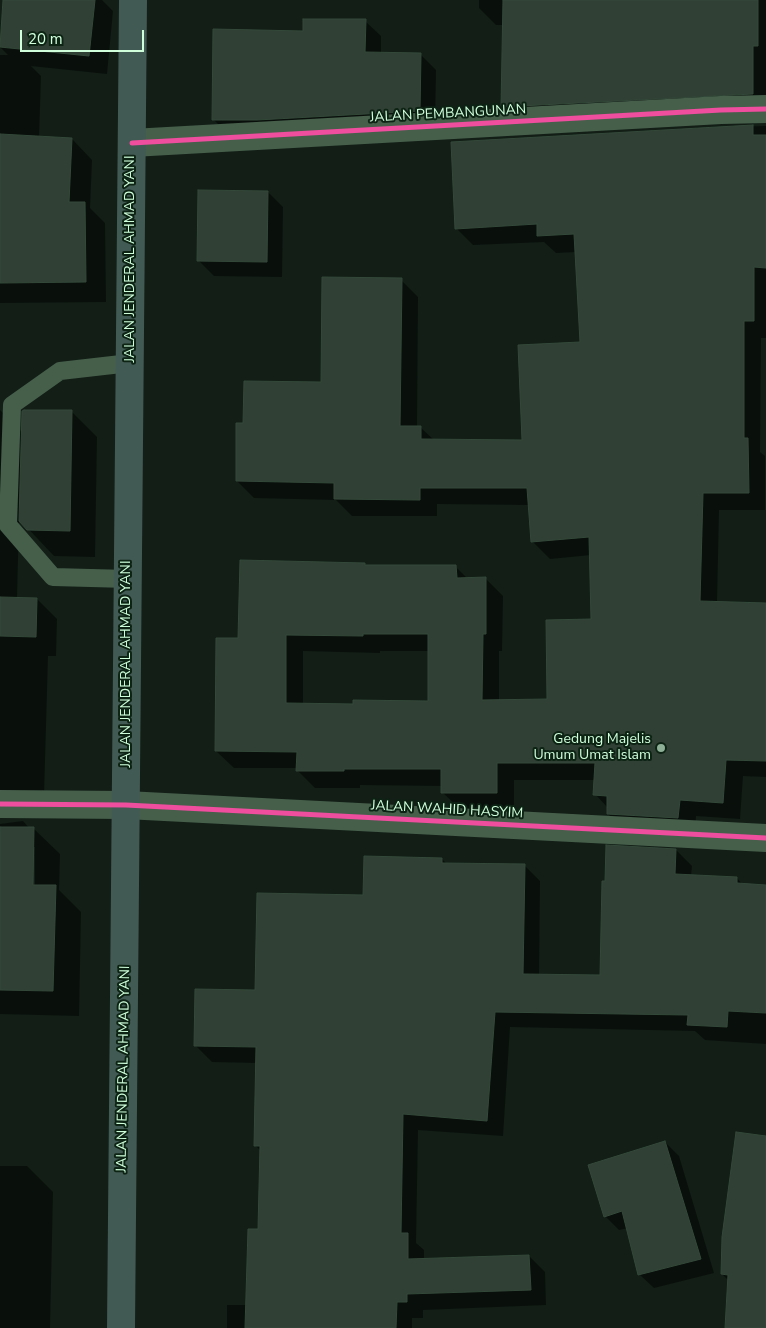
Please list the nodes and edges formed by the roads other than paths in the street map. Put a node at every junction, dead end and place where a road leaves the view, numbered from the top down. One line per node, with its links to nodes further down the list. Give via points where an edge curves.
1 (133, 0): 3 (highway, JALAN JENDERAL AHMAD YANI)
2 (766, 109): 3 (street, JALAN PEMBANGUNAN)
3 (132, 143): 4 (highway, JALAN JENDERAL AHMAD YANI)
4 (130, 363): 5 (highway, JALAN JENDERAL AHMAD YANI); 5 (lane, via 60,371 12,405 8,525 53,577)
5 (128, 579): 7 (highway, JALAN JENDERAL AHMAD YANI)
6 (0, 804): 7 (street, JALAN WAHID HASYIM)
7 (126, 805): 8 (street, JALAN WAHID HASYIM); 9 (highway, JALAN JENDERAL AHMAD YANI)
8 (766, 838)
9 (121, 1328)

